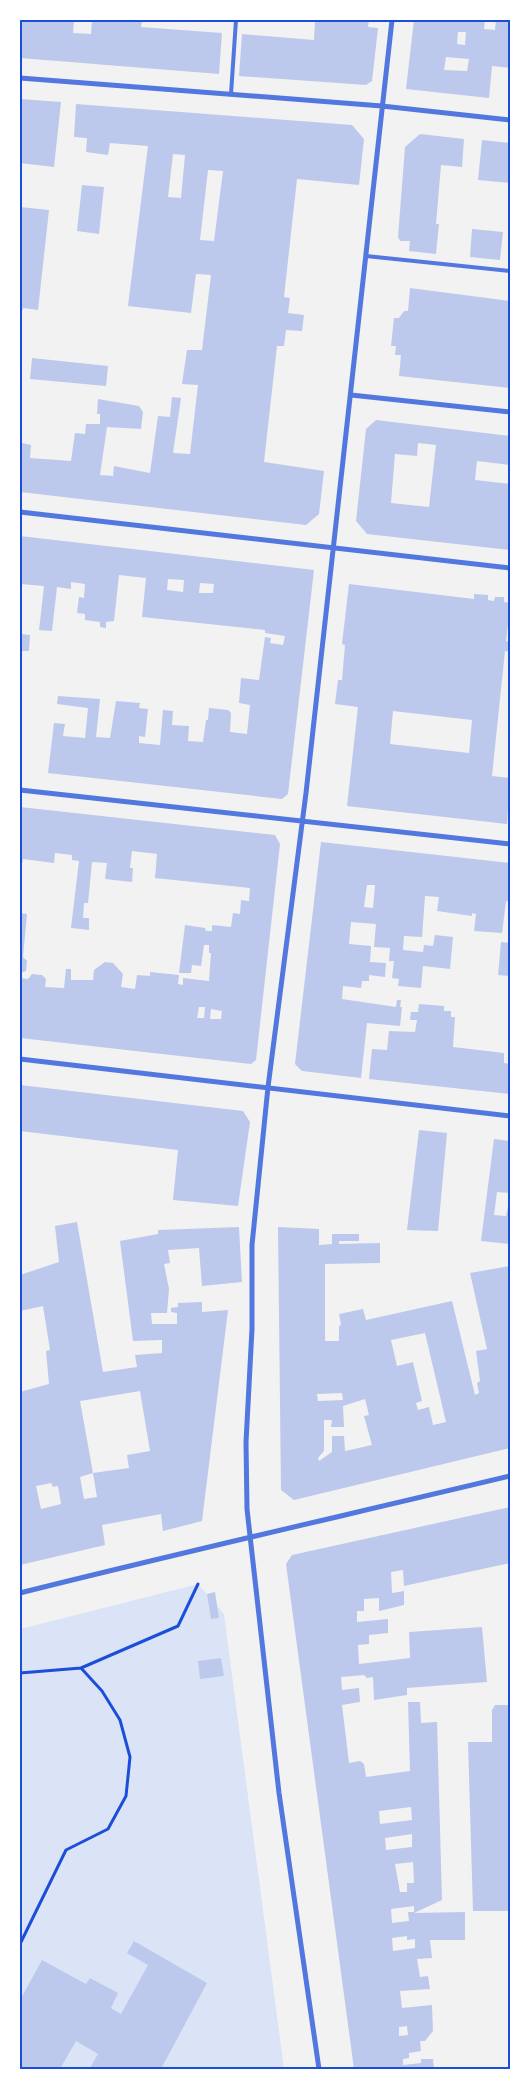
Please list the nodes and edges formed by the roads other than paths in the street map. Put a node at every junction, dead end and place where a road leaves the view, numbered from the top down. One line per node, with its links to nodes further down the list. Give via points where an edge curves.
1 (236, 20): 4 (lane)
2 (392, 20): 5 (street)
3 (20, 78): 4 (street)
4 (231, 94): 5 (street)
5 (382, 106): 6 (street); 7 (street)
6 (510, 120)
7 (366, 256): 8 (lane); 9 (street)
8 (510, 271)
9 (351, 395): 10 (street); 12 (street)
10 (510, 412)
11 (20, 512): 12 (street)
12 (334, 548): 13 (street); 15 (street)
13 (510, 568)
14 (20, 790): 15 (street)
15 (303, 821): 16 (street); 18 (street)
16 (510, 844)
17 (20, 1059): 18 (street)
18 (268, 1087): 19 (street); 21 (street, via 252,1245 246,1461)
19 (510, 1116)
20 (510, 1476): 21 (street)
21 (250, 1537): 22 (street); 23 (street, via 279,1793)
22 (20, 1593)
23 (318, 2069)

